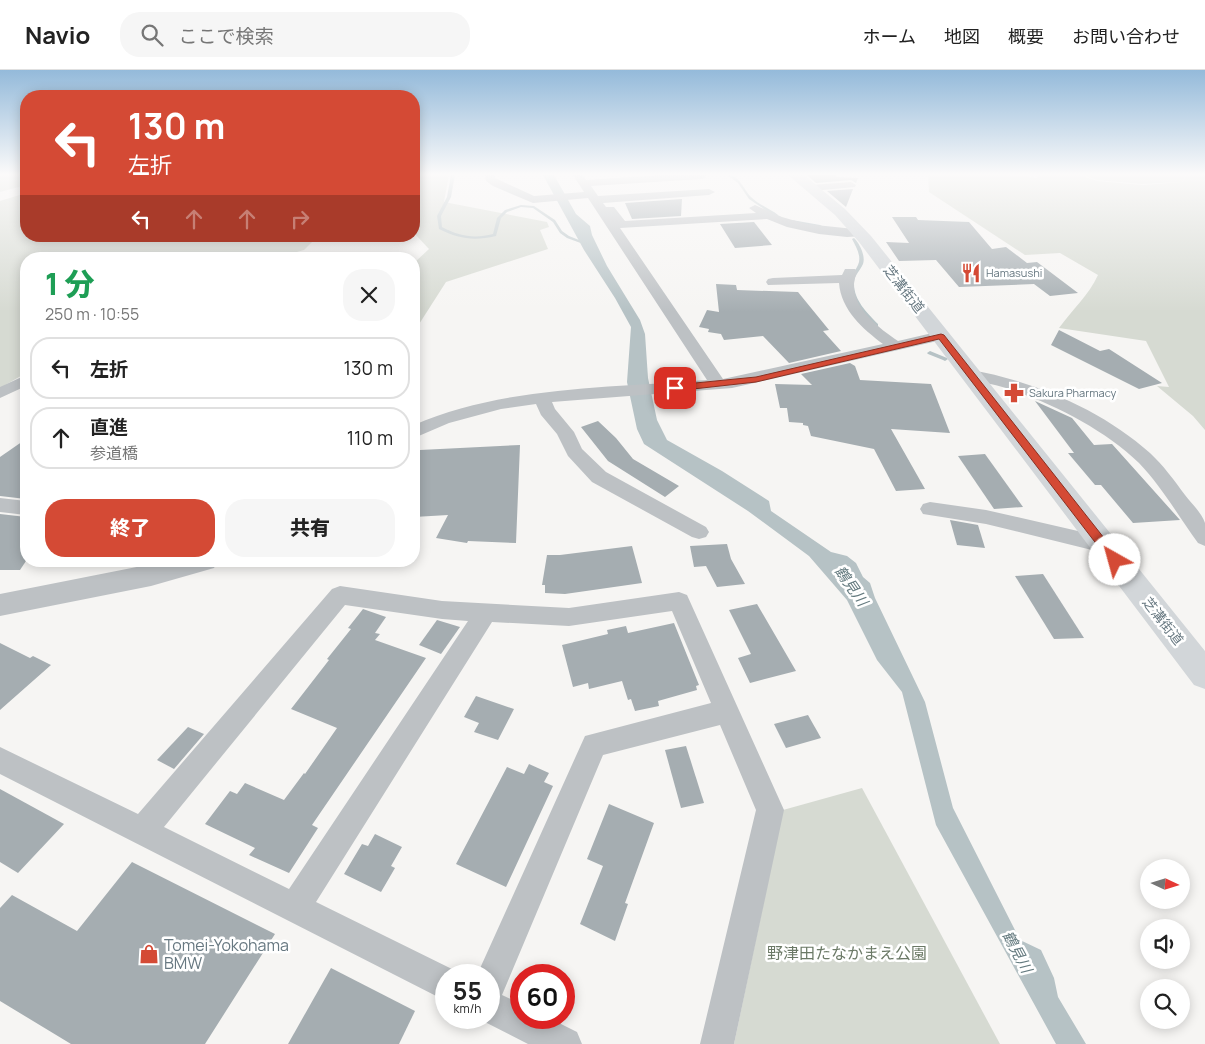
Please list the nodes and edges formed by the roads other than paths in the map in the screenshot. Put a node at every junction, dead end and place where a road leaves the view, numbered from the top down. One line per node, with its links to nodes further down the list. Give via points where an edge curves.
1 (608, 220): 12 (street, via 712,374)
2 (618, 220): 3 (street, via 622,225)
3 (695, 220)
4 (779, 220): 6 (street, via 834,232)
5 (848, 220): 6 (main road, 芝溝街道)
6 (860, 233): 8 (main road, 芝溝街道)
7 (773, 282): 9 (street, via 847,275 847,294 858,313 869,327)
8 (941, 336): 9 (street); 10 (main road, 芝溝街道)
9 (896, 347): 12 (street, via 756,379)
10 (971, 375): 20 (street, via 1000,379 1038,394 1123,441 1160,476); 21 (main road, 芝溝街道)
11 (20, 383): 13 (street)
12 (714, 385): 14 (street)
13 (0, 393)
14 (542, 398): 15 (street, via 483,408); 19 (street, via 574,452 599,477)
15 (420, 429)
16 (0, 505): 17 (street)
17 (20, 507)
18 (930, 508): 21 (street, via 986,517)
19 (699, 532)
20 (1205, 538)
21 (1104, 545): 25 (main road, 芝溝街道)
22 (183, 567): 23 (street)
23 (0, 605)
24 (486, 613): 26 (street, via 569,617 679,601); 28 (street, via 340,595); 29 (street)
25 (1205, 675)
26 (727, 711): 30 (street, via 594,745); 34 (street, via 770,810)
27 (0, 760): 28 (street)
28 (142, 831): 29 (street)
29 (294, 908): 31 (street)
30 (499, 964)
31 (435, 978)
32 (500, 1012): 33 (street)
33 (565, 1044)
34 (717, 1044)

